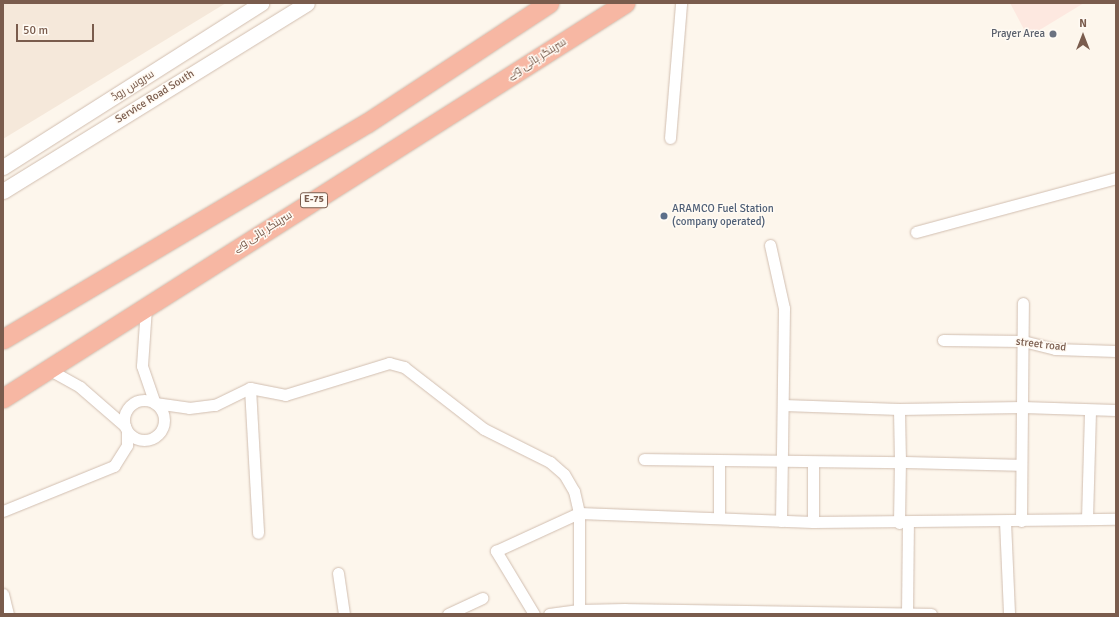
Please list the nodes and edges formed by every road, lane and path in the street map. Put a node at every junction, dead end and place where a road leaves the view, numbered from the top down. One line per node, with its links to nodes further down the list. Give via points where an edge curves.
1 (261, 3): 7 (main road, سروس روڈ)
2 (307, 3): 9 (main road, Service Road South)
3 (549, 3): 14 (highway, via 367,123)
4 (625, 3): 13 (highway, سرینگر ہائی وے / E-75)
5 (681, 3): 6 (street)
6 (670, 138)
7 (3, 167)
8 (1116, 178): 10 (street)
9 (3, 191)
10 (916, 232)
11 (770, 245): 22 (street, via 784,308)
12 (1023, 303): 16 (street)
13 (146, 307): 18 (highway, سرینگر ہائی وے / E-75); 21 (street, via 142,366)
14 (3, 340)
15 (943, 340): 16 (street, street road)
16 (1023, 341): 17 (street, street road, via 1055,348); 23 (street)
17 (1116, 351)
18 (48, 369): 20 (highway, سرینگر ہائی وے / E-75); 27 (street, via 80,387)
19 (250, 388): 21 (street, via 215,405 189,408); 35 (street, via 285,395 389,363 404,367 484,429 555,466 564,474 574,491); 44 (street)
20 (3, 398)
21 (155, 404): 27 (street, via 146,400 136,402 128,408 124,416); 27 (street, via 162,410 164,418 163,427 158,435 142,440 133,438)
22 (783, 405): 24 (street); 30 (street)
23 (1022, 407): 24 (street); 25 (street); 33 (street)
24 (899, 409): 32 (street)
25 (1090, 410): 26 (street); 37 (street)
26 (1116, 410)
27 (126, 429): 34 (street, via 127,445 114,466)
28 (644, 459): 29 (street)
29 (719, 461): 30 (street); 36 (street)
30 (783, 462): 31 (street); 39 (street)
31 (813, 462): 32 (street); 42 (street)
32 (900, 462): 33 (street); 43 (street)
33 (1021, 465): 41 (street)
34 (3, 511)
35 (579, 513): 36 (street); 48 (street); 54 (street, via 496,551)
36 (719, 518): 39 (street)
37 (1087, 519): 38 (street); 41 (street)
38 (1116, 519)
39 (781, 521): 42 (street)
40 (1005, 521): 41 (street); 43 (street); 58 (street)
41 (1021, 521)
42 (813, 522): 43 (street)
43 (903, 522): 56 (street)
44 (258, 533)
45 (338, 573): 52 (street)
46 (3, 594): 51 (street)
47 (483, 598): 53 (street)
48 (579, 610): 49 (street); 55 (street)
49 (625, 611): 50 (street)
50 (758, 612): 56 (street)
51 (8, 614)
52 (344, 614)
53 (448, 614)
54 (534, 614)
55 (549, 614)
56 (907, 614): 57 (street)
57 (931, 614)
58 (1009, 614)

